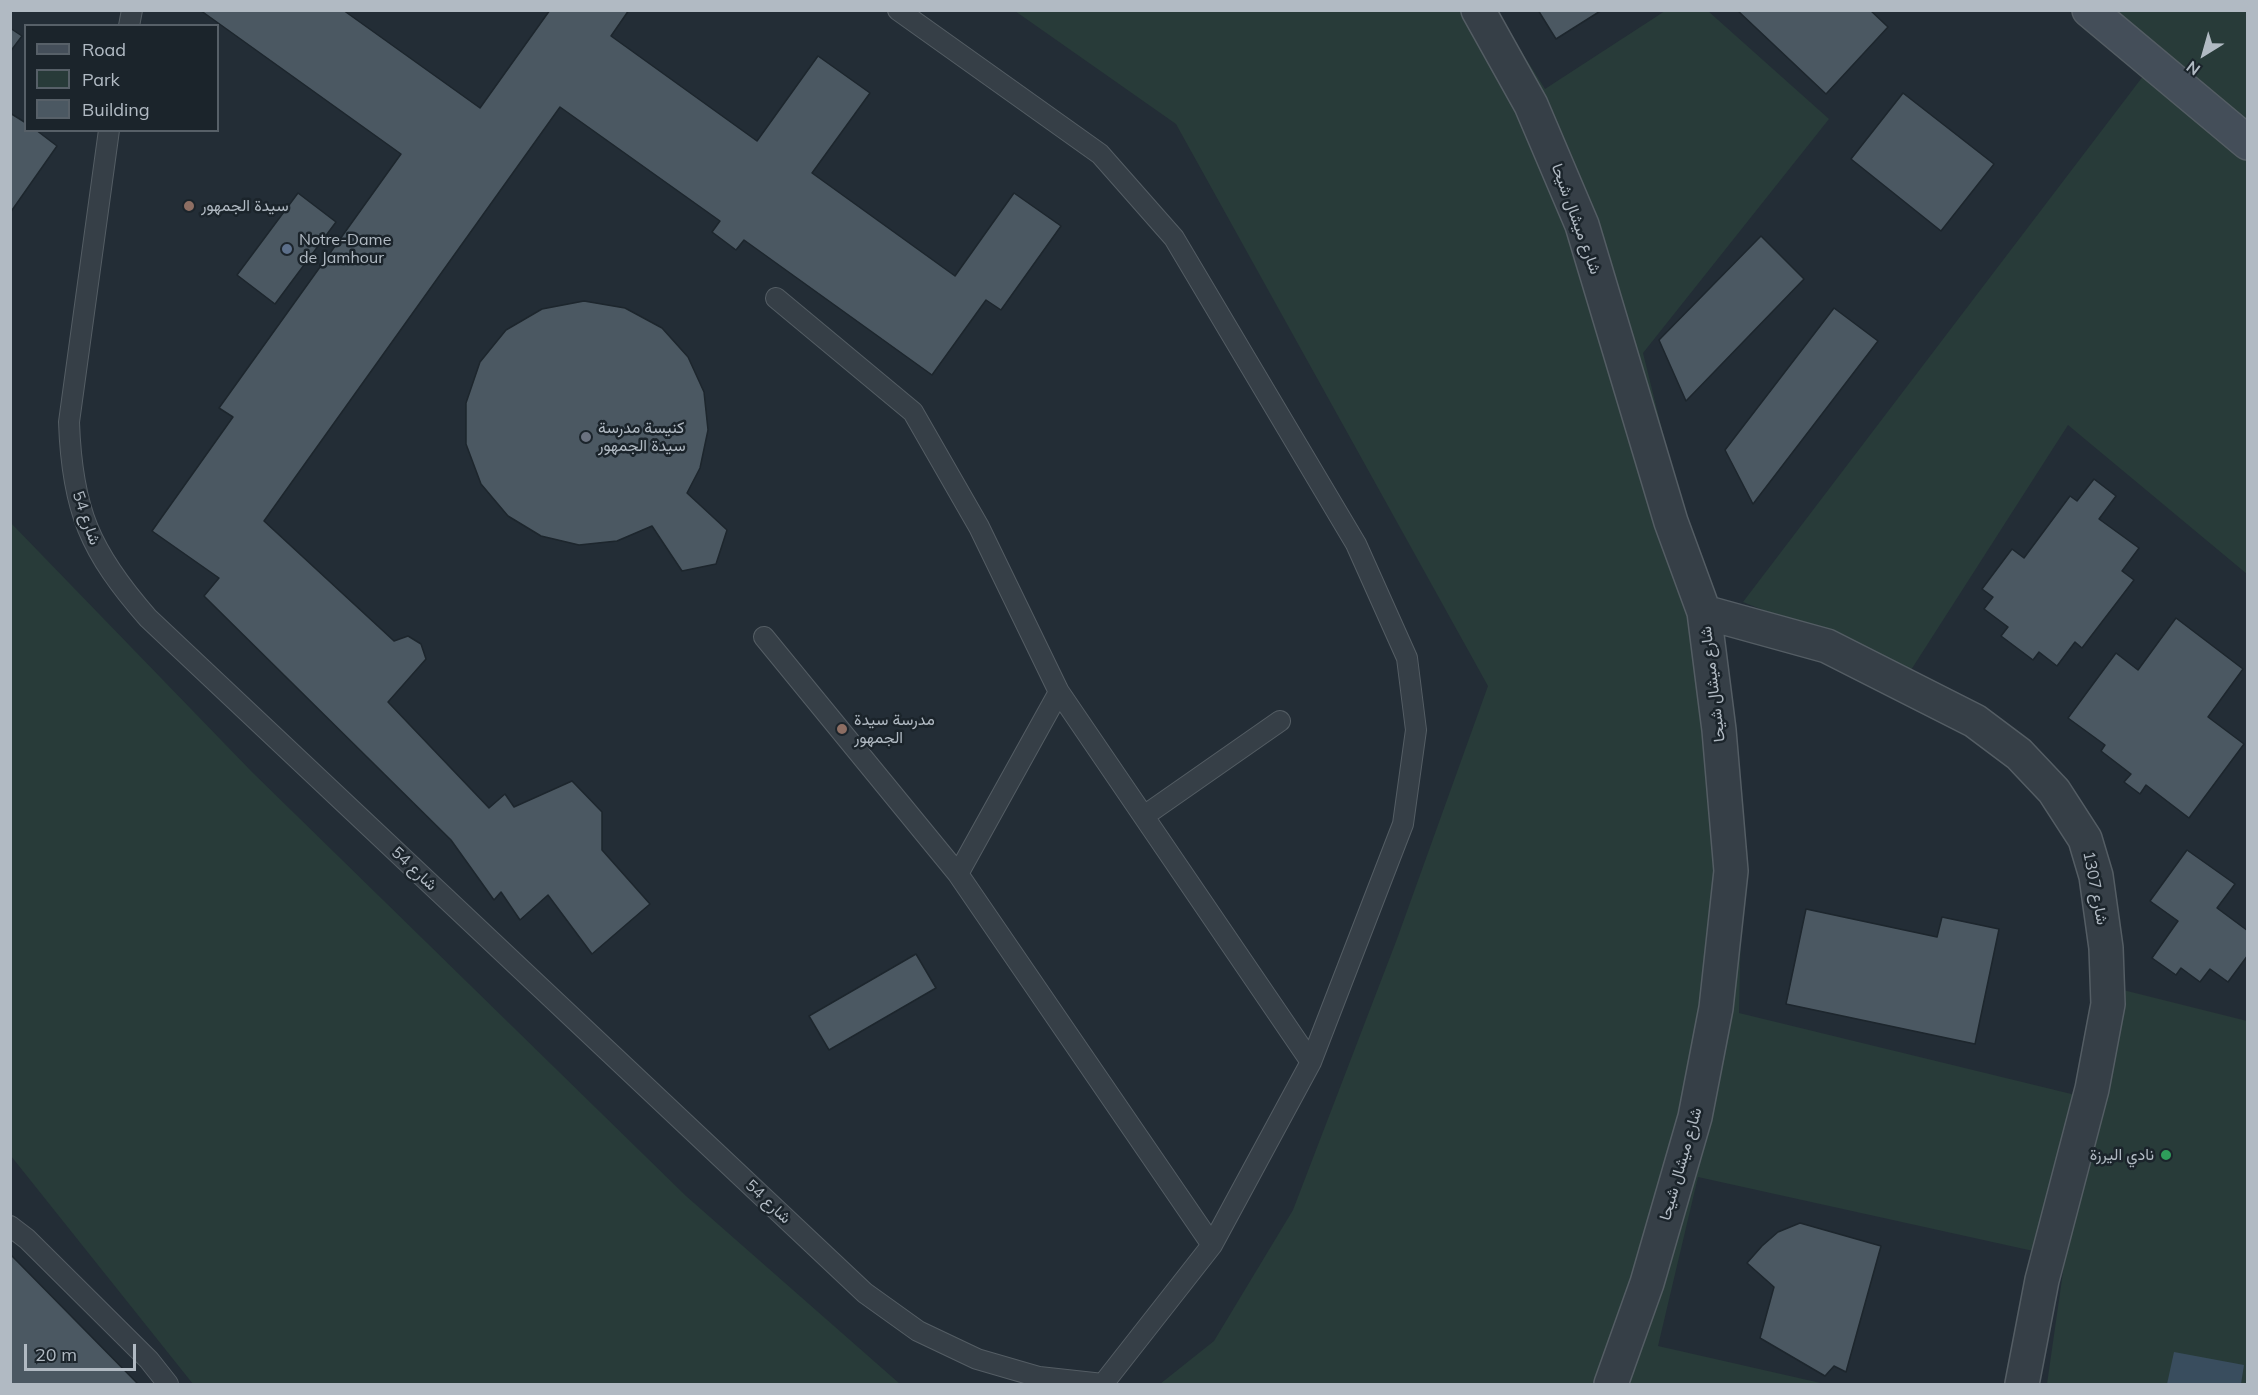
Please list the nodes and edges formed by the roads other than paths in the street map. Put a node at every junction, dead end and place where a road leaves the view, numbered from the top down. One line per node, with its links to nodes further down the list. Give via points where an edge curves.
1 (898, 10): 13 (lane, via 1100,154 1174,238 1356,544 1407,658 1416,730 1403,824)
2 (1478, 10): 7 (street, شارع ميشال شيحا, via 1531,105 1582,225 1671,522)
3 (2089, 10): 5 (main road)
4 (109, 132): 17 (lane, شارع 54, via 69,422 70,466 80,508 96,549 119,586 148,618 865,1293 918,1330 976,1359 1038,1377)
5 (2247, 143)
6 (776, 298): 9 (lane, via 913,412 980,527)
7 (1704, 612): 18 (street, شارع ميشال شيحا, via 1731,871 1716,1008 1695,1117 1647,1284); 19 (street, شارع 1307, via 1827,646 1975,721 2019,754 2054,792 2085,839 2097,876 2108,1004 2092,1089 2042,1280)
8 (764, 637): 12 (lane)
9 (1059, 692): 11 (lane); 12 (lane)
10 (1280, 721): 11 (lane)
11 (1144, 816): 13 (lane)
12 (958, 874): 15 (lane)
13 (1311, 1062): 15 (lane)
14 (10, 1226): 16 (lane)
15 (1212, 1245): 17 (lane)
16 (168, 1384)
17 (1103, 1384)
18 (1611, 1384)
19 (2022, 1384)

